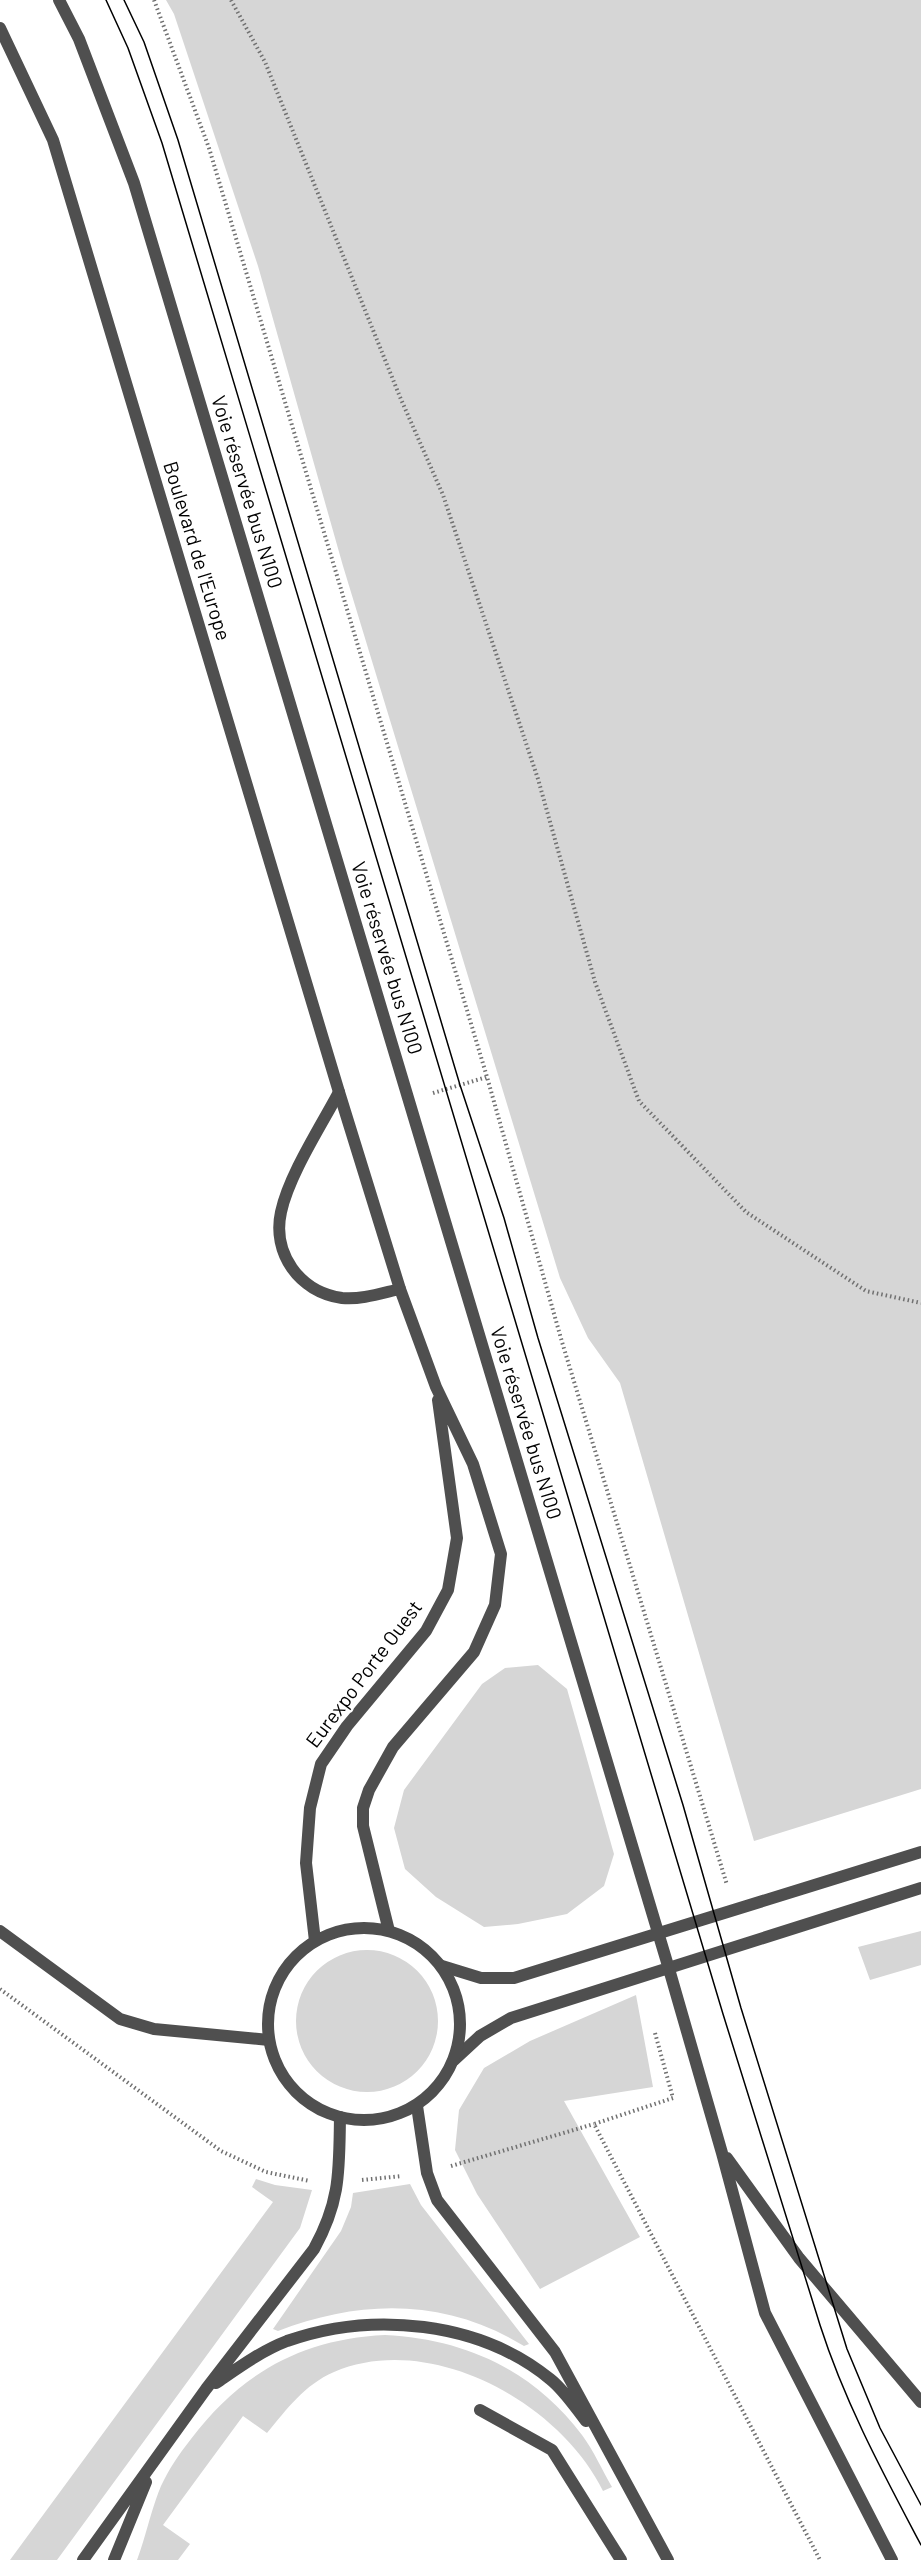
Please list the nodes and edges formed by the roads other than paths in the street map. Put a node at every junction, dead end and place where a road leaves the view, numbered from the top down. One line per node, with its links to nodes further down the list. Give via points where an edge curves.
1 (59, 0): 10 (street, Voie réservée bus N100, via 79,39 134,183)
2 (0, 28): 3 (street, Boulevard de l'Europe, via 53,140)
3 (339, 1092): 4 (street, Boulevard de l'Europe); 4 (street, via 297,1171 281,1211 280,1241 287,1264 299,1278 324,1293 342,1298)
4 (400, 1289): 5 (street, Boulevard de l'Europe)
5 (436, 1387): 9 (street, via 473,1464 501,1554 495,1605 474,1652 393,1747 363,1808 363,1826); 11 (street, Eurexpo Porte Ouest, via 457,1538 448,1590 426,1631 347,1726 321,1764 310,1808 306,1863)
6 (921, 1851): 10 (street)
7 (921, 1888): 13 (street)
8 (0, 1931): 14 (street, via 120,2019 154,2029)
9 (389, 1931): 11 (street, via 347,1930); 12 (street, via 418,1944)
10 (658, 1933): 12 (street, via 514,1978 481,1978); 13 (street, Voie réservée bus N100)
11 (315, 1941): 14 (street, via 293,1959 277,1983 268,2011)
12 (442, 1966): 15 (street, via 456,1995 461,2027)
13 (669, 1969): 15 (street, via 511,2018 480,2036); 18 (street, Voie réservée bus N100)
14 (269, 2040): 17 (street, via 278,2066 293,2089 315,2106)
15 (454, 2060): 16 (street, via 437,2087)
16 (417, 2106): 17 (street, via 388,2117); 22 (street, via 427,2173 437,2200 555,2352)
17 (340, 2117): 19 (street, via 338,2183 328,2224 314,2249)
18 (722, 2153): 20 (street, via 799,2258); 28 (street, Voie réservée bus N100, via 765,2313)
19 (206, 2389): 22 (street, via 285,2342 337,2327 393,2324 447,2331 526,2361 553,2381); 23 (street)
20 (921, 2403)
21 (480, 2410): 26 (street, via 552,2450)
22 (604, 2442): 27 (street)
23 (153, 2464): 24 (street); 25 (street)
24 (83, 2560)
25 (114, 2560)
26 (621, 2560)
27 (668, 2560)
28 (892, 2560)

